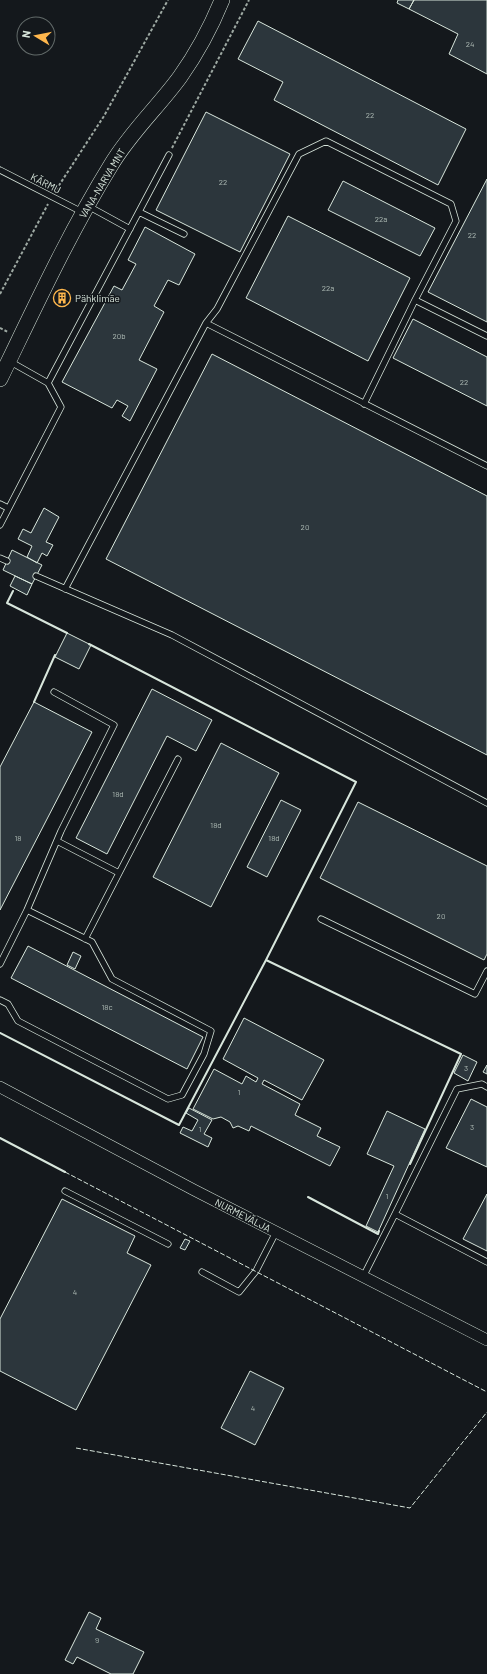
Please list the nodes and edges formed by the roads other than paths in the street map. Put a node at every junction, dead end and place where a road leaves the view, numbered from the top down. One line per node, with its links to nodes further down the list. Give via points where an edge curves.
1 (222, 0): 4 (main road, VANA-NARVA MNT, via 210,27 180,78 125,145)
2 (169, 155): 5 (lane)
3 (0, 170): 4 (lane, KÄRMU, via 52,196)
4 (86, 209): 6 (lane, KÄRMU); 11 (main road, VANA-NARVA MNT)
5 (139, 212): 6 (lane); 7 (lane)
6 (130, 228): 13 (lane)
7 (184, 234)
8 (415, 300): 9 (lane, via 456,221 451,204 326,141 299,154 217,309); 10 (lane); 14 (lane)
9 (206, 323): 14 (lane); 22 (lane)
10 (487, 336)
11 (8, 361): 12 (main road, VANA-NARVA MNT); 13 (lane)
12 (0, 379)
13 (48, 384): 17 (lane, via 61,407)
14 (364, 404): 15 (lane)
15 (487, 466)
16 (0, 504): 17 (lane)
17 (8, 508): 18 (lane)
18 (0, 525)
19 (0, 558): 20 (lane)
20 (7, 561)
21 (36, 576): 22 (lane)
22 (65, 589): 25 (lane, via 172,635)
23 (54, 692): 26 (lane, via 114,725)
24 (178, 759): 27 (lane)
25 (487, 803)
26 (57, 841): 27 (lane); 28 (lane)
27 (119, 873): 30 (lane)
28 (27, 910): 30 (lane); 31 (lane)
29 (321, 919): 32 (lane, via 475,994)
30 (85, 939): 33 (lane, via 92,942 112,979 211,1031 204,1054 182,1095 168,1099 18,1021 8,1004)
31 (0, 964)
32 (487, 971)
33 (0, 1000)
34 (0, 1087): 38 (street, NURMEVÄLJA)
35 (487, 1087): 37 (lane, via 482,1084 457,1089)
36 (65, 1191): 39 (lane)
37 (395, 1214): 40 (lane); 42 (lane)
38 (276, 1232): 41 (lane, via 256,1272 239,1292); 42 (street, NURMEVÄLJA)
39 (168, 1244)
40 (487, 1262)
41 (202, 1272)
42 (364, 1277): 43 (street, NURMEVÄLJA)
43 (487, 1340)

